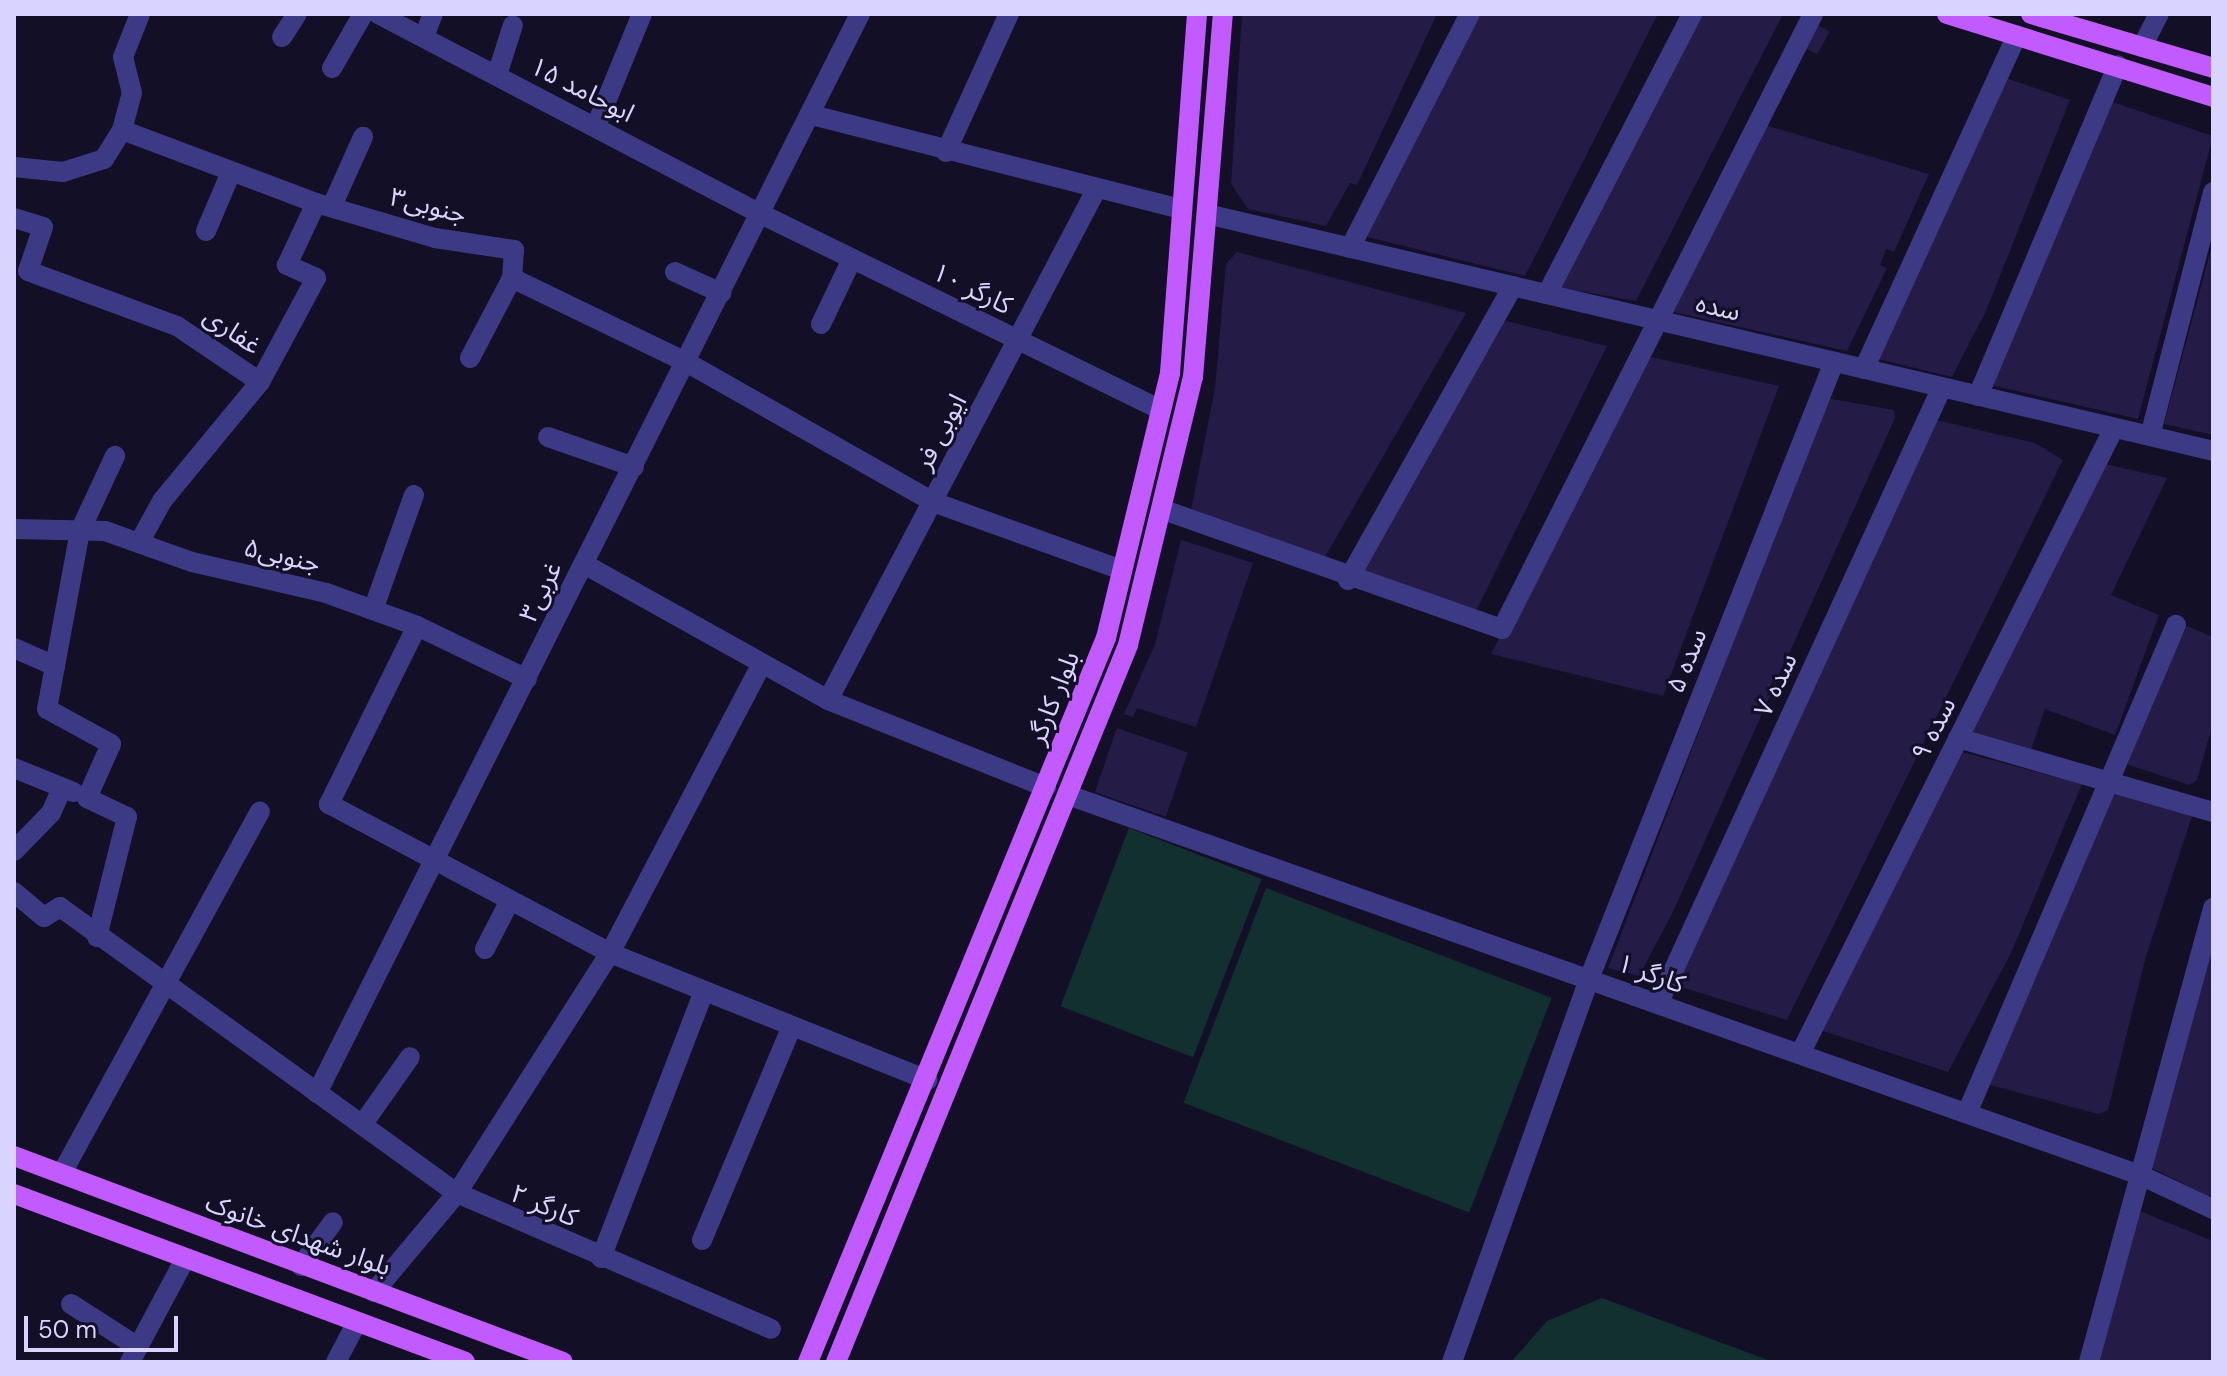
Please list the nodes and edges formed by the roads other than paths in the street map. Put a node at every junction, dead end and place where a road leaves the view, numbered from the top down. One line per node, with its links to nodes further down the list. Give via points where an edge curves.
1 (140, 14): 29 (street, via 123,57 132,93)
2 (297, 14): 19 (street)
3 (363, 14): 23 (street)
4 (378, 14): 20 (street, ابوحامد ۱۵)
5 (433, 14): 20 (street)
6 (642, 14): 28 (street)
7 (860, 14): 27 (street, غربی۳)
8 (1009, 14): 31 (street)
9 (1197, 14): 37 (main road, بلوار کارگر)
10 (1223, 14): 39 (main road, بلوار کارگر)
11 (1470, 14): 42 (street)
12 (1692, 14): 48 (street)
13 (1813, 14): 49 (street)
14 (1947, 14): 18 (main road)
15 (2031, 14): 21 (main road)
16 (2159, 14): 21 (street)
17 (513, 25): 25 (street)
18 (2017, 35): 22 (main road); 55 (street)
19 (282, 37)
20 (424, 37): 25 (street, ابوحامد ۱۵)
21 (2142, 47): 24 (main road)
22 (2118, 65): 26 (main road); 58 (street)
23 (332, 68)
24 (2213, 68)
25 (497, 75): 28 (street, ابوحامد ۱۵)
26 (2213, 97)
27 (812, 115): 31 (street); 38 (street, غربی۳)
28 (596, 126): 38 (street, ابوحامد ۱۵)
29 (122, 130): 32 (street, via 104,159 63,172); 33 (street, جنوبی۳)
30 (363, 137): 36 (street)
31 (946, 152): 34 (street)
32 (14, 167)
33 (231, 172): 36 (street, جنوبی۳); 41 (street)
34 (1097, 188): 37 (street); 51 (street, ایوبی فر)
35 (2213, 192): 61 (street)
36 (324, 204): 45 (street, جنوبی۳, via 435,238 514,250); 56 (street, via 287,265 316,278)
37 (1182, 209): 59 (main road, بلوار کارگر)
38 (761, 214): 43 (street, کارگر ۱۰); 47 (street, غربی۳)
39 (1211, 215): 42 (street, سده); 68 (main road, بلوار کارگر, via 1193,377)
40 (14, 218): 56 (street, غفاری, via 43,227 28,271 177,326)
41 (206, 231)
42 (1350, 248): 46 (street, سده)
43 (852, 259): 50 (street); 51 (street, کارگر ۱۰)
44 (675, 272): 47 (street)
45 (512, 278): 52 (street); 53 (street)
46 (1513, 286): 48 (street, سده); 74 (street)
47 (721, 293): 53 (street, غربی۳)
48 (1547, 294): 49 (street, سده)
49 (1661, 321): 54 (street, سده); 74 (street, via 1502,629)
50 (821, 324)
51 (1019, 341): 59 (street, کارگر ۱۰); 67 (street, ایوبی فر)
52 (470, 358)
53 (686, 362): 65 (street, غربی۳); 67 (street)
54 (1834, 362): 55 (street, سده); 100 (street, سده ۵)
55 (1864, 369): 57 (street, سده)
56 (260, 382): 71 (street, غفاری, via 162,501)
57 (1942, 387): 58 (street, سده); 103 (street, سده ۷)
58 (1978, 396): 60 (street, سده)
59 (1161, 410): 73 (main road, بلوار کارگر)
60 (2114, 428): 61 (street, سده); 83 (street, سده ۹)
61 (2150, 436): 63 (street, سده)
62 (548, 437): 65 (street)
63 (2213, 451)
64 (115, 456): 70 (street)
65 (634, 467): 72 (street, غربی۳)
66 (414, 495): 75 (street)
67 (933, 502): 73 (street); 82 (street, ایوبی فر)
68 (1161, 509): 74 (street); 88 (main road, بلوار کارگر, via 1128,645)
69 (14, 529): 70 (street, جنوبی۵)
70 (80, 531): 71 (street, جنوبی۵); 80 (street)
71 (139, 543): 75 (street, جنوبی۵)
72 (584, 564): 79 (street); 81 (street, غربی۳)
73 (1122, 570): 86 (main road, بلوار کارگر, via 1106,638)
74 (1348, 580)
75 (373, 610): 77 (street, جنوبی۵)
76 (2176, 625): 85 (street)
77 (417, 626): 81 (street, جنوبی۵); 93 (street, via 329,804)
78 (14, 648): 80 (street)
79 (762, 663): 82 (street); 99 (street)
80 (55, 666): 89 (street, via 47,709 111,744)
81 (527, 679): 93 (street, غربی۳)
82 (828, 700): 86 (street)
83 (1958, 738): 85 (street); 105 (street, سده ۹)
84 (14, 768): 87 (street)
85 (2106, 782): 91 (street); 109 (street)
86 (1046, 787): 107 (main road, بلوار کارگر)
87 (62, 788): 89 (street); 92 (street, via 51,813)
88 (1068, 795): 100 (street, کارگر ۱); 132 (main road, بلوار کارگر)
89 (87, 798): 97 (street, via 127,817)
90 (260, 812): 101 (street)
91 (2213, 812)
92 (14, 851)
93 (434, 862): 95 (street); 108 (street, غربی۳)
94 (14, 892): 97 (street, کارگر ۲, via 44,917 60,907)
95 (509, 902): 98 (street); 99 (street)
96 (2213, 908): 113 (street)
97 (97, 937): 101 (street, کارگر ۲)
98 (485, 949)
99 (610, 953): 102 (street); 114 (street)
100 (1589, 979): 103 (street, کارگر ۱); 133 (street, سده ۵)
101 (165, 984): 108 (street, کارگر ۲); 112 (street)
102 (704, 991): 104 (street); 119 (street)
103 (1658, 1004): 105 (street, کارگر ۱)
104 (792, 1026): 107 (street); 118 (street)
105 (1800, 1054): 109 (street, کارگر ۱)
106 (410, 1057): 110 (street)
107 (928, 1080): 128 (main road, بلوار کارگر)
108 (317, 1093): 110 (street, کارگر ۲)
109 (1967, 1113): 113 (street, کارگر ۱)
110 (362, 1125): 114 (street, کارگر ۲)
111 (14, 1156): 112 (main road, بلوار شهدای خانوک)
112 (62, 1173): 121 (main road, بلوار شهدای خانوک)
113 (2140, 1175): 116 (street, کارگر ۱); 134 (street)
114 (457, 1193): 119 (street, کارگر ۲); 122 (street)
115 (14, 1194): 120 (main road)
116 (2213, 1209)
117 (333, 1222): 121 (street)
118 (702, 1240)
119 (601, 1258): 125 (street, کارگر ۲)
120 (185, 1259): 124 (main road); 126 (street)
121 (301, 1266): 122 (main road, بلوار شهدای خانوک)
122 (374, 1292): 131 (main road, بلوار شهدای خانوک)
123 (71, 1304): 126 (street)
124 (357, 1322): 127 (main road); 129 (street)
125 (771, 1329)
126 (134, 1355)
127 (440, 1358): 130 (main road)
128 (806, 1360)
129 (336, 1362)
130 (465, 1362)
131 (563, 1362)
132 (836, 1362)
133 (1452, 1362)
134 (2089, 1362)

